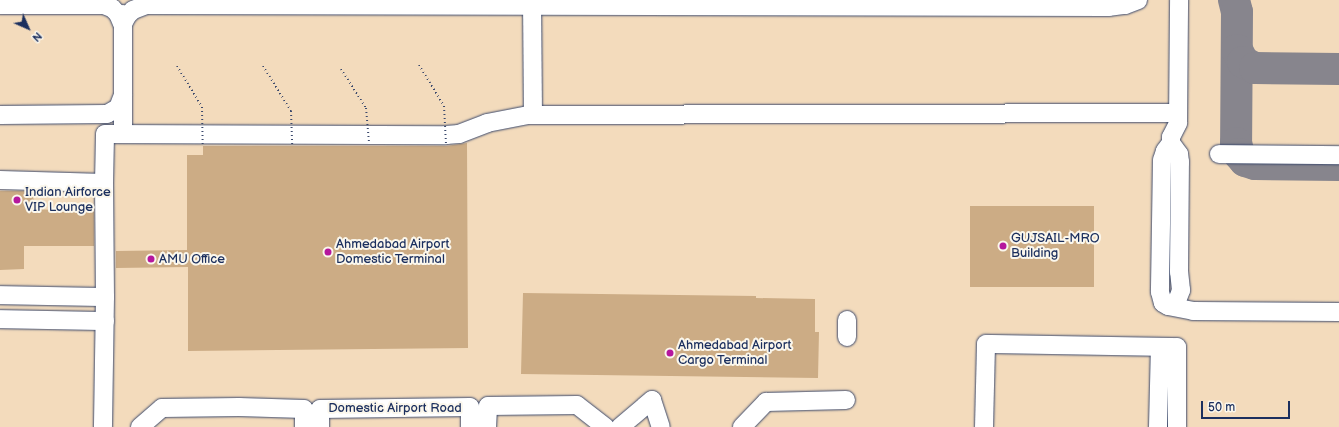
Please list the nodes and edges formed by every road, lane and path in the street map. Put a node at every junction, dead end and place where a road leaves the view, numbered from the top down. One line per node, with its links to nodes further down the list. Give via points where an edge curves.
1 (1138, 0): 6 (street, via 1108,7)
2 (1179, 0): 14 (street)
3 (123, 1): 8 (street)
4 (532, 3): 5 (street); 8 (street, via 146,5 137,7 130,13); 16 (street)
5 (828, 3): 6 (street)
6 (863, 3)
7 (0, 5): 8 (street, via 104,5 118,14)
8 (123, 25): 13 (street)
9 (419, 65): 18 (path, bridge, via 444,106)
10 (177, 66): 21 (path, bridge, via 202,107)
11 (263, 66): 20 (path, bridge, via 291,111)
12 (341, 69): 19 (path, bridge, via 366,108)
13 (123, 95): 15 (street, via 118,108 107,114); 17 (street)
14 (1178, 113): 16 (street); 28 (street, via 1177,126 1162,160 1162,302 1168,306 1193,311)
15 (0, 114)
16 (533, 115): 17 (street, via 487,123 459,134 446,135)
17 (123, 134): 25 (street, via 106,134)
18 (446, 143)
19 (369, 144)
20 (292, 145)
21 (203, 146)
22 (1219, 154): 23 (street)
23 (1339, 155)
24 (0, 180): 25 (street)
25 (104, 183): 27 (street)
26 (0, 295): 27 (street)
27 (105, 297): 30 (street)
28 (1339, 312)
29 (0, 319): 30 (street)
30 (105, 321): 33 (street)
31 (1169, 347): 43 (street, via 986,344); 44 (street); 45 (street)
32 (846, 400): 42 (street, via 766,402)
33 (103, 427)
34 (140, 427): 35 (street, via 162,408 239,407 304,409)
35 (304, 427)
36 (320, 427): 37 (street, Domestic Airport Road, via 320,409 462,407 470,407)
37 (470, 427)
38 (487, 427): 39 (street, via 488,406 577,405)
39 (605, 427)
40 (620, 427): 41 (street, via 652,400)
41 (661, 427)
42 (742, 427)
43 (984, 427)
44 (1158, 427)
45 (1177, 427)

